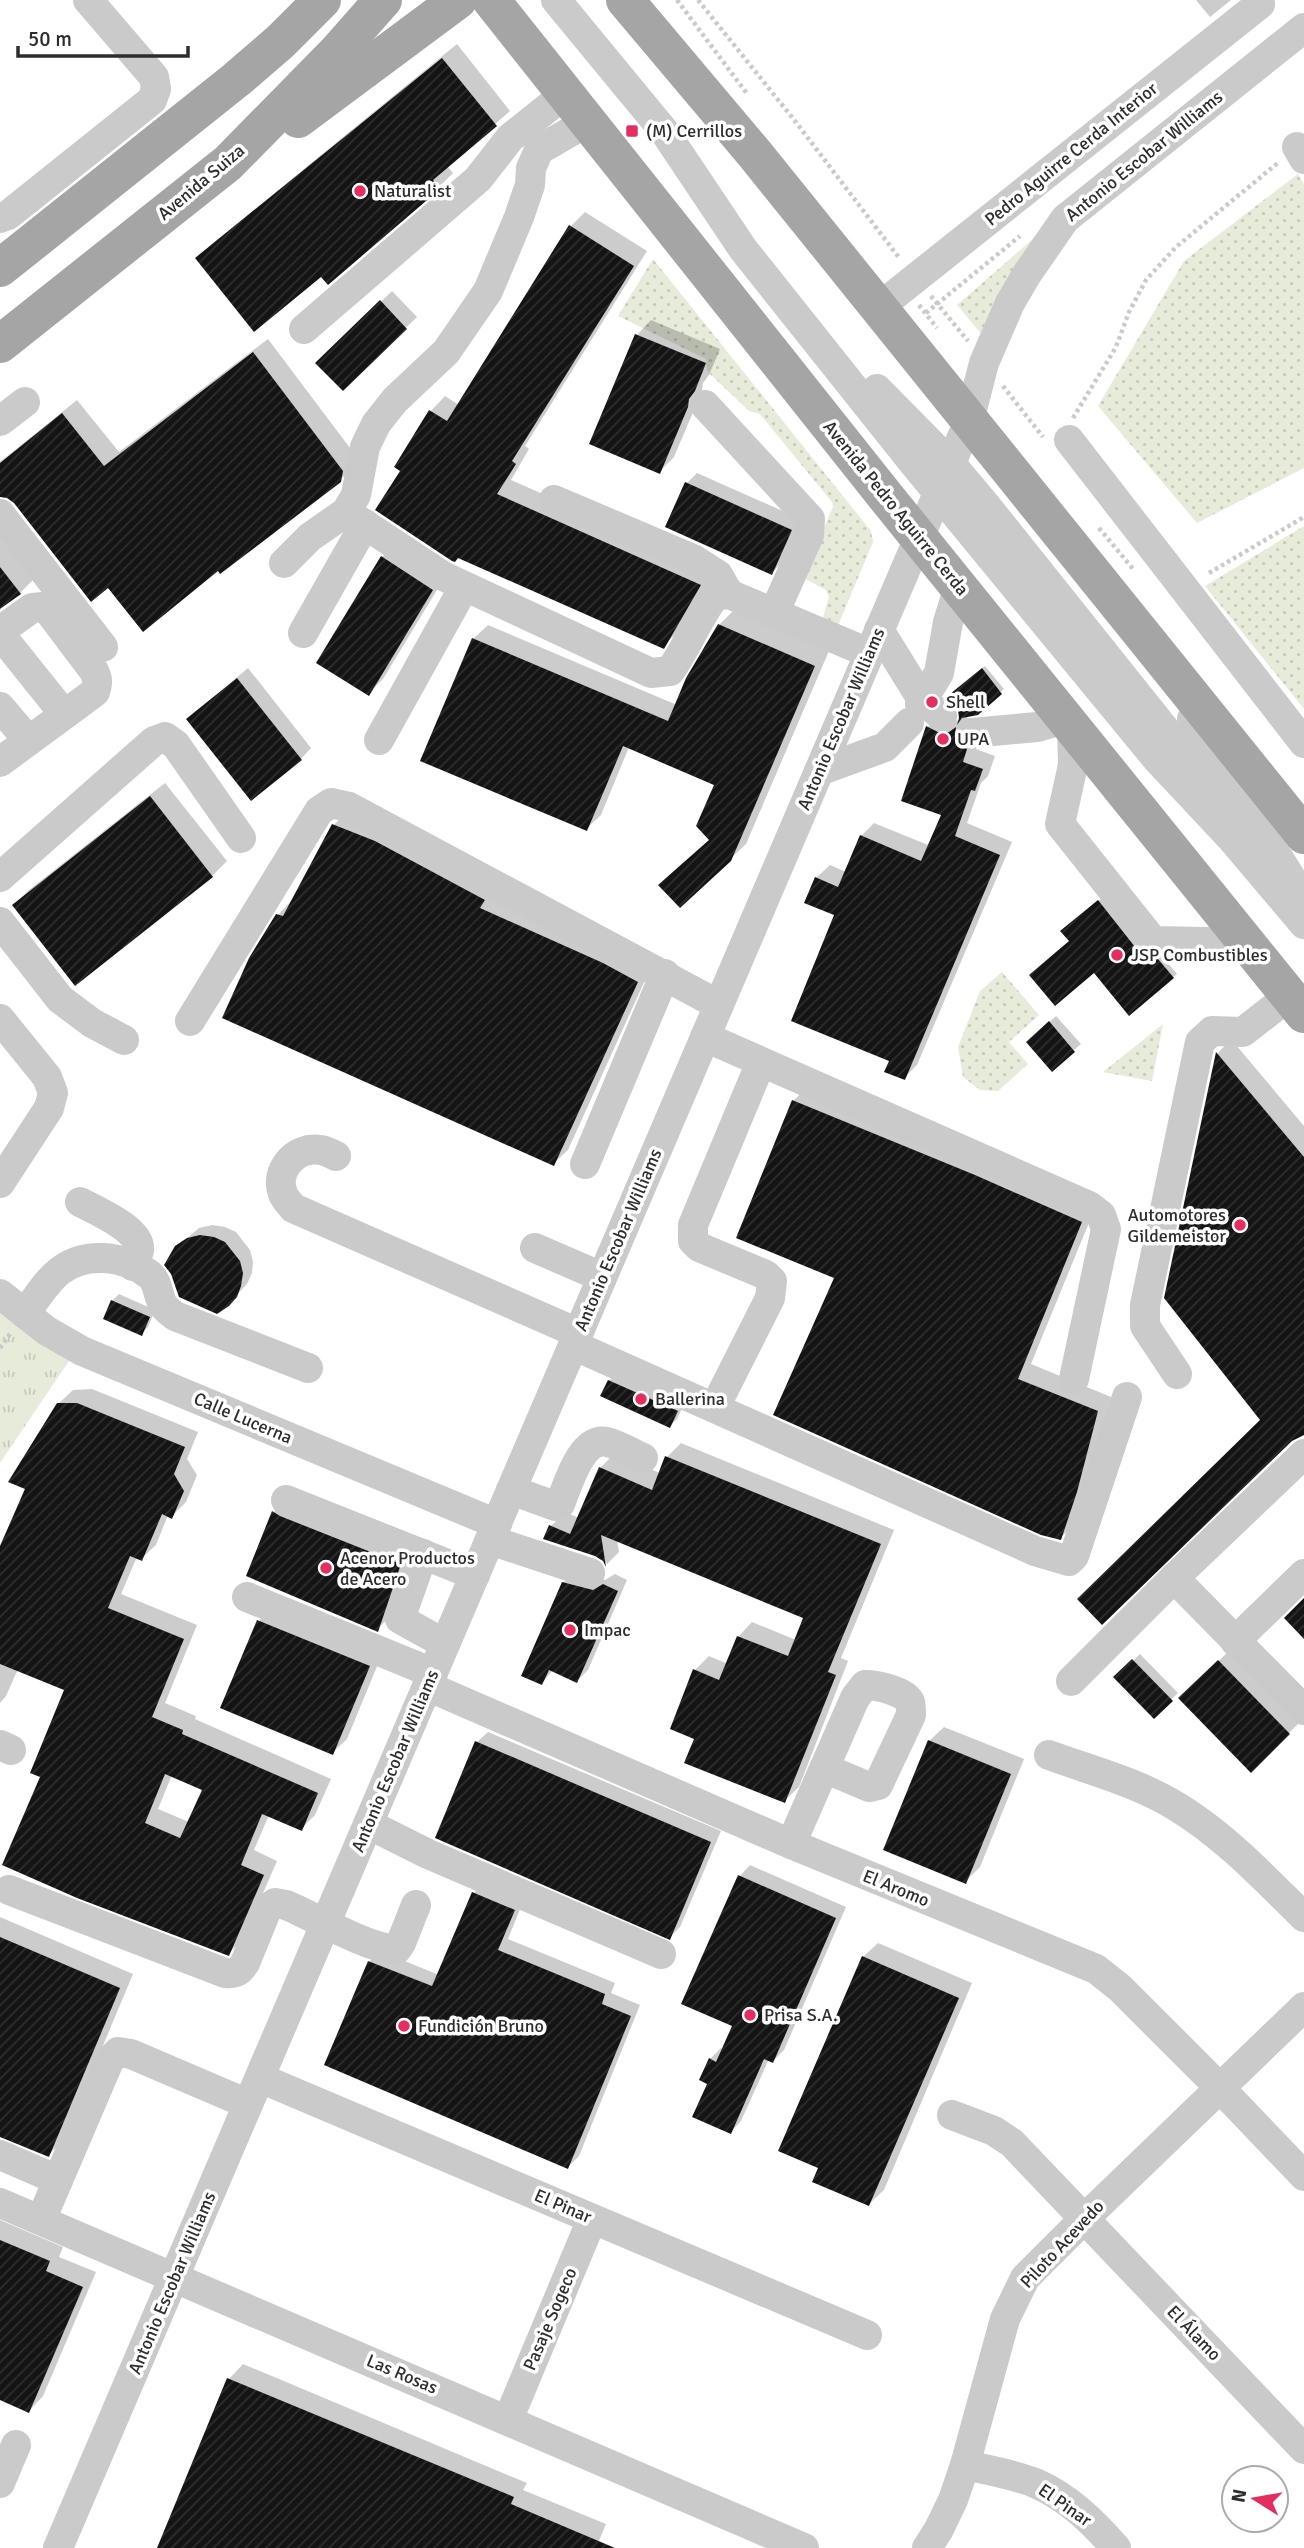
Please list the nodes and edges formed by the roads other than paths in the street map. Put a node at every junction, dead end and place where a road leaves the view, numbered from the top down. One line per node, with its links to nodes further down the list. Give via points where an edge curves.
1 (88, 0): 13 (street, via 154,77 152,100)
2 (383, 0): 12 (main road, Avenida Suiza)
3 (458, 0): 12 (main road, via 315,107)
4 (491, 0): 11 (main road, Avenida Pedro Aguirre Cerda)
5 (556, 0): 24 (street, via 679,151 743,249)
6 (578, 0): 23 (street, via 681,129 753,235 865,375)
7 (625, 0): 15 (main road)
8 (1257, 0): 15 (street, Pedro Aguirre Cerda Interior, via 1260,4)
9 (312, 4): 14 (main road, via 237,79)
10 (1304, 28): 21 (street, Antonio Escobar Williams, via 1065,219 1010,303 984,363)
11 (576, 108): 16 (street, via 510,138 478,179); 27 (street, via 539,150 519,217 488,291 446,352 376,424 365,447); 28 (main road, Avenida Pedro Aguirre Cerda)
12 (228, 163): 17 (main road, Avenida Suiza)
13 (0, 218)
14 (0, 268)
15 (878, 308): 21 (main road)
16 (304, 329)
17 (0, 344)
18 (25, 402): 20 (street)
19 (705, 405): 33 (street, via 810,519 809,536)
20 (0, 421)
21 (970, 421): 23 (street, Antonio Escobar Williams); 34 (main road)
22 (1068, 433): 46 (street)
23 (951, 464): 24 (street, Antonio Escobar Williams); 52 (street)
24 (938, 493): 28 (street, Antonio Escobar Williams); 54 (street, via 1157,760)
25 (554, 500): 32 (street, via 693,559 718,575)
26 (0, 514): 38 (street)
27 (356, 518): 29 (street, via 310,537); 30 (street); 36 (street)
28 (919, 537): 31 (main road, Avenida Pedro Aguirre Cerda); 37 (street, Antonio Escobar Williams)
29 (284, 563)
30 (464, 587): 32 (street, via 651,673 670,671 704,610 715,596); 45 (street)
31 (960, 587): 40 (street, via 939,673); 42 (main road, Avenida Pedro Aguirre Cerda)
32 (729, 594): 33 (street)
33 (774, 613): 37 (street)
34 (1134, 626): 49 (main road); 52 (street)
35 (0, 633): 41 (street); 41 (street, via 32,608 48,610 97,678 95,692)
36 (303, 633)
37 (874, 642): 40 (street); 48 (street, Antonio Escobar Williams)
38 (103, 647)
39 (0, 707): 44 (street)
40 (924, 711): 48 (street, via 885,747)
41 (64, 714): 44 (street)
42 (1068, 722): 43 (street); 55 (main road, Avenida Pedro Aguirre Cerda); 55 (street, via 1073,765 1060,824 1153,941)
43 (972, 733)
44 (27, 740): 47 (street)
45 (379, 740)
46 (1304, 743)
47 (0, 762)
48 (819, 771): 57 (street, Antonio Escobar Williams)
49 (1304, 835)
50 (241, 838): 51 (street, via 176,745 165,737 154,741)
51 (0, 877)
52 (1304, 901)
53 (0, 922): 63 (street, via 60,999)
54 (1304, 924)
55 (1243, 939): 58 (main road, Avenida Pedro Aguirre Cerda)
56 (665, 974): 57 (street); 60 (street, via 349,807 331,803 319,811); 67 (street)
57 (719, 1005): 62 (street, Antonio Escobar Williams)
58 (1296, 1005): 61 (street)
59 (0, 1019): 68 (street, via 47,1077 53,1093 49,1108)
60 (190, 1021)
61 (1243, 1032): 64 (street); 77 (street, via 1212,1031 1200,1042 1145,1306 1145,1326)
62 (705, 1037): 65 (street); 72 (street, Antonio Escobar Williams)
63 (124, 1040)
64 (1219, 1053)
65 (761, 1062): 78 (street, via 1101,1215 1106,1229); 80 (street, via 693,1225 693,1241 699,1247 772,1281 770,1298)
66 (335, 1156): 75 (street, via 320,1149 302,1151 288,1161 281,1177 283,1194 293,1208)
67 (585, 1164)
68 (0, 1183)
69 (80, 1202): 71 (street, via 122,1225 137,1239)
70 (536, 1248): 72 (street)
71 (133, 1266): 74 (street, via 120,1259 72,1262 45,1285); 76 (street, via 152,1276 163,1306 175,1316)
72 (602, 1277): 75 (street, Antonio Escobar Williams)
73 (0, 1294): 74 (street, Calle Lucerna)
74 (25, 1314): 85 (street, Calle Lucerna, via 101,1360)
75 (576, 1339): 80 (street); 83 (street, Antonio Escobar Williams)
76 (308, 1368)
77 (1177, 1374)
78 (1074, 1379)
79 (1127, 1396): 80 (street, via 1069,1561)
80 (715, 1407)
81 (1304, 1454): 90 (street)
82 (643, 1458): 83 (street, via 597,1441 584,1450 560,1504)
83 (511, 1490): 85 (street, Antonio Escobar Williams)
84 (286, 1500): 86 (street)
85 (494, 1532): 87 (street, Calle Lucerna); 89 (street, Antonio Escobar Williams)
86 (423, 1554): 89 (street); 93 (street, via 400,1619)
87 (590, 1573)
88 (1304, 1574): 92 (street)
89 (475, 1575): 93 (street, Antonio Escobar Williams)
90 (1174, 1578): 92 (street); 95 (street)
91 (247, 1597): 94 (street, El Aromo)
92 (1235, 1641): 96 (street)
93 (445, 1644): 94 (street, Antonio Escobar Williams)
94 (430, 1679): 99 (street, Antonio Escobar Williams); 100 (street, El Aromo)
95 (1070, 1681)
96 (1300, 1699)
97 (1049, 1755): 103 (street, via 1138,1787 1177,1807 1225,1840)
98 (824, 1768): 100 (street)
99 (368, 1824): 104 (street, Antonio Escobar Williams); 105 (street)
100 (791, 1844): 107 (street, El Aromo, via 1096,1969)
101 (9, 1890): 104 (street, via 233,1974 240,1971 267,1909 275,1903)
102 (416, 1905): 104 (street, via 397,1949)
103 (1304, 1917)
104 (325, 1924): 108 (street, Antonio Escobar Williams)
105 (662, 1954)
106 (1304, 2007): 107 (street, Piloto Acevedo)
107 (1220, 2088): 111 (street, El Aromo); 114 (street, Piloto Acevedo)
108 (254, 2091): 112 (street, El Pinar, via 118,2052 109,2061); 115 (street, El Pinar); 117 (street, Antonio Escobar Williams)
109 (951, 2115): 114 (street, El Álamo, via 1012,2143)
110 (0, 2155): 112 (street)
111 (1304, 2176)
112 (58, 2180): 116 (street)
113 (0, 2203): 116 (street, Las Rosas)
114 (1084, 2218): 121 (street, El Álamo); 122 (street, Piloto Acevedo, via 1026,2278 1013,2300)
115 (592, 2219): 118 (street, El Pinar); 119 (street, Pasaje Sogeco)
116 (41, 2220): 117 (street, Las Rosas)
117 (174, 2277): 119 (street, Las Rosas); 124 (street, Antonio Escobar Williams)
118 (867, 2335)
119 (509, 2420): 125 (street, Las Rosas)
120 (16, 2445): 123 (street)
121 (1304, 2449)
122 (965, 2465): 126 (street, Piloto Acevedo, via 947,2513); 127 (street, El Pinar, via 1050,2491 1081,2512)
123 (0, 2483)
124 (58, 2548)
125 (804, 2548)
126 (927, 2548)
127 (1116, 2548)

